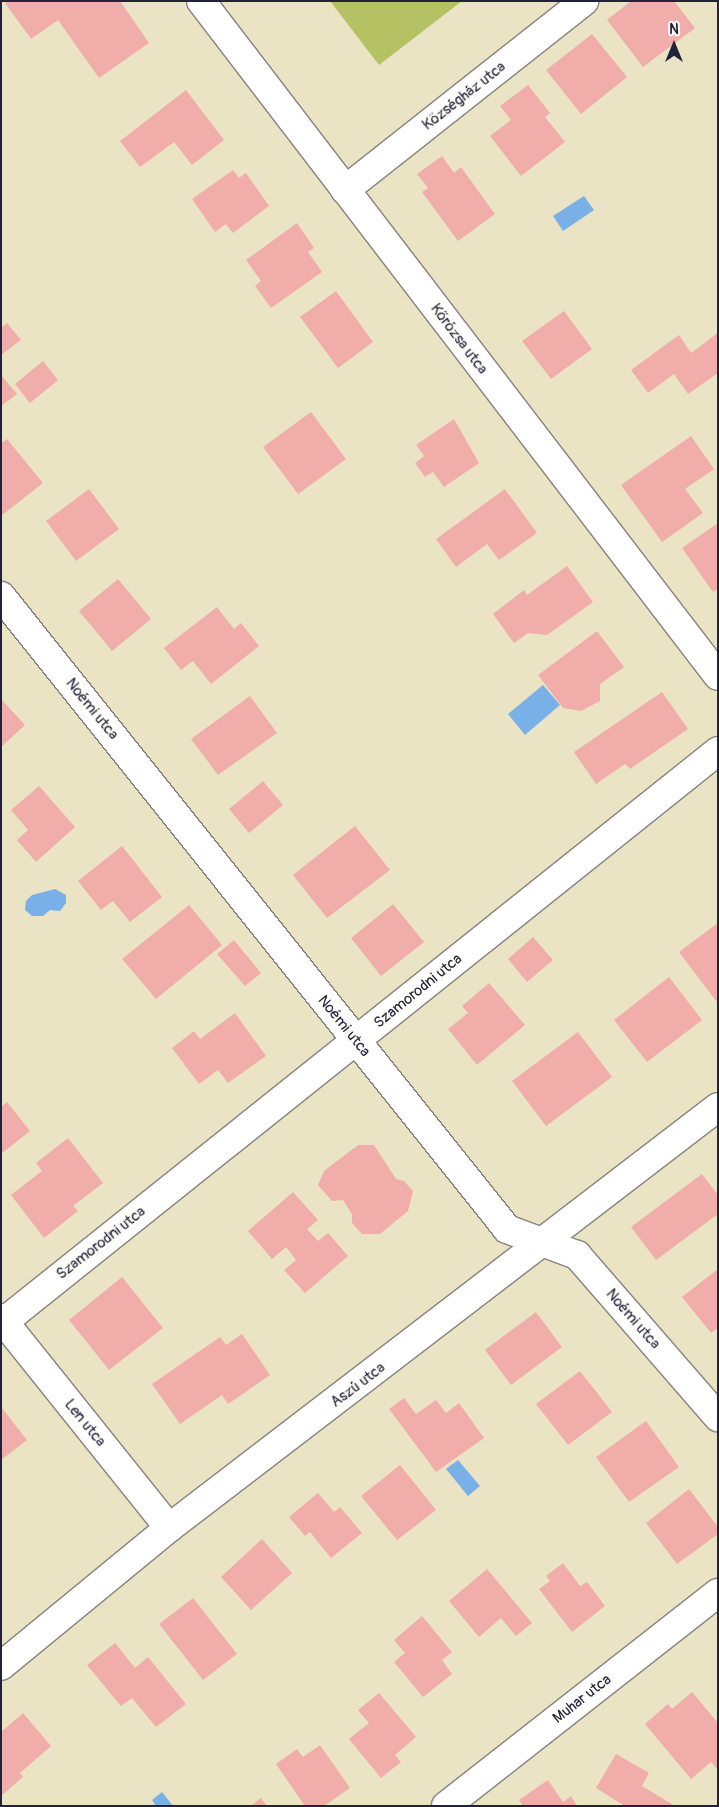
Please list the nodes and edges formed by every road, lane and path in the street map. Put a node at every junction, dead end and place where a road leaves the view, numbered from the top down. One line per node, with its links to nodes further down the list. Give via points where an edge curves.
1 (201, 1): 3 (street, Kőrózsa utca)
2 (584, 1): 3 (street, Községház utca)
3 (345, 190): 5 (street, Kőrózsa utca)
4 (1, 596): 7 (street, Noémi utca)
5 (718, 676)
6 (718, 751): 7 (street, Szamorodni utca)
7 (356, 1041): 9 (street, Noémi utca, via 507,1229); 10 (street, Szamorodni utca)
8 (718, 1107): 9 (street, Aszú utca)
9 (544, 1242): 11 (street, Noémi utca, via 577,1255); 12 (street, Aszú utca)
10 (2, 1322): 12 (street, Len utca)
11 (718, 1417)
12 (169, 1528): 14 (street, Aszú utca)
13 (718, 1593): 15 (street, Muhar utca)
14 (1, 1666)
15 (446, 1806)

